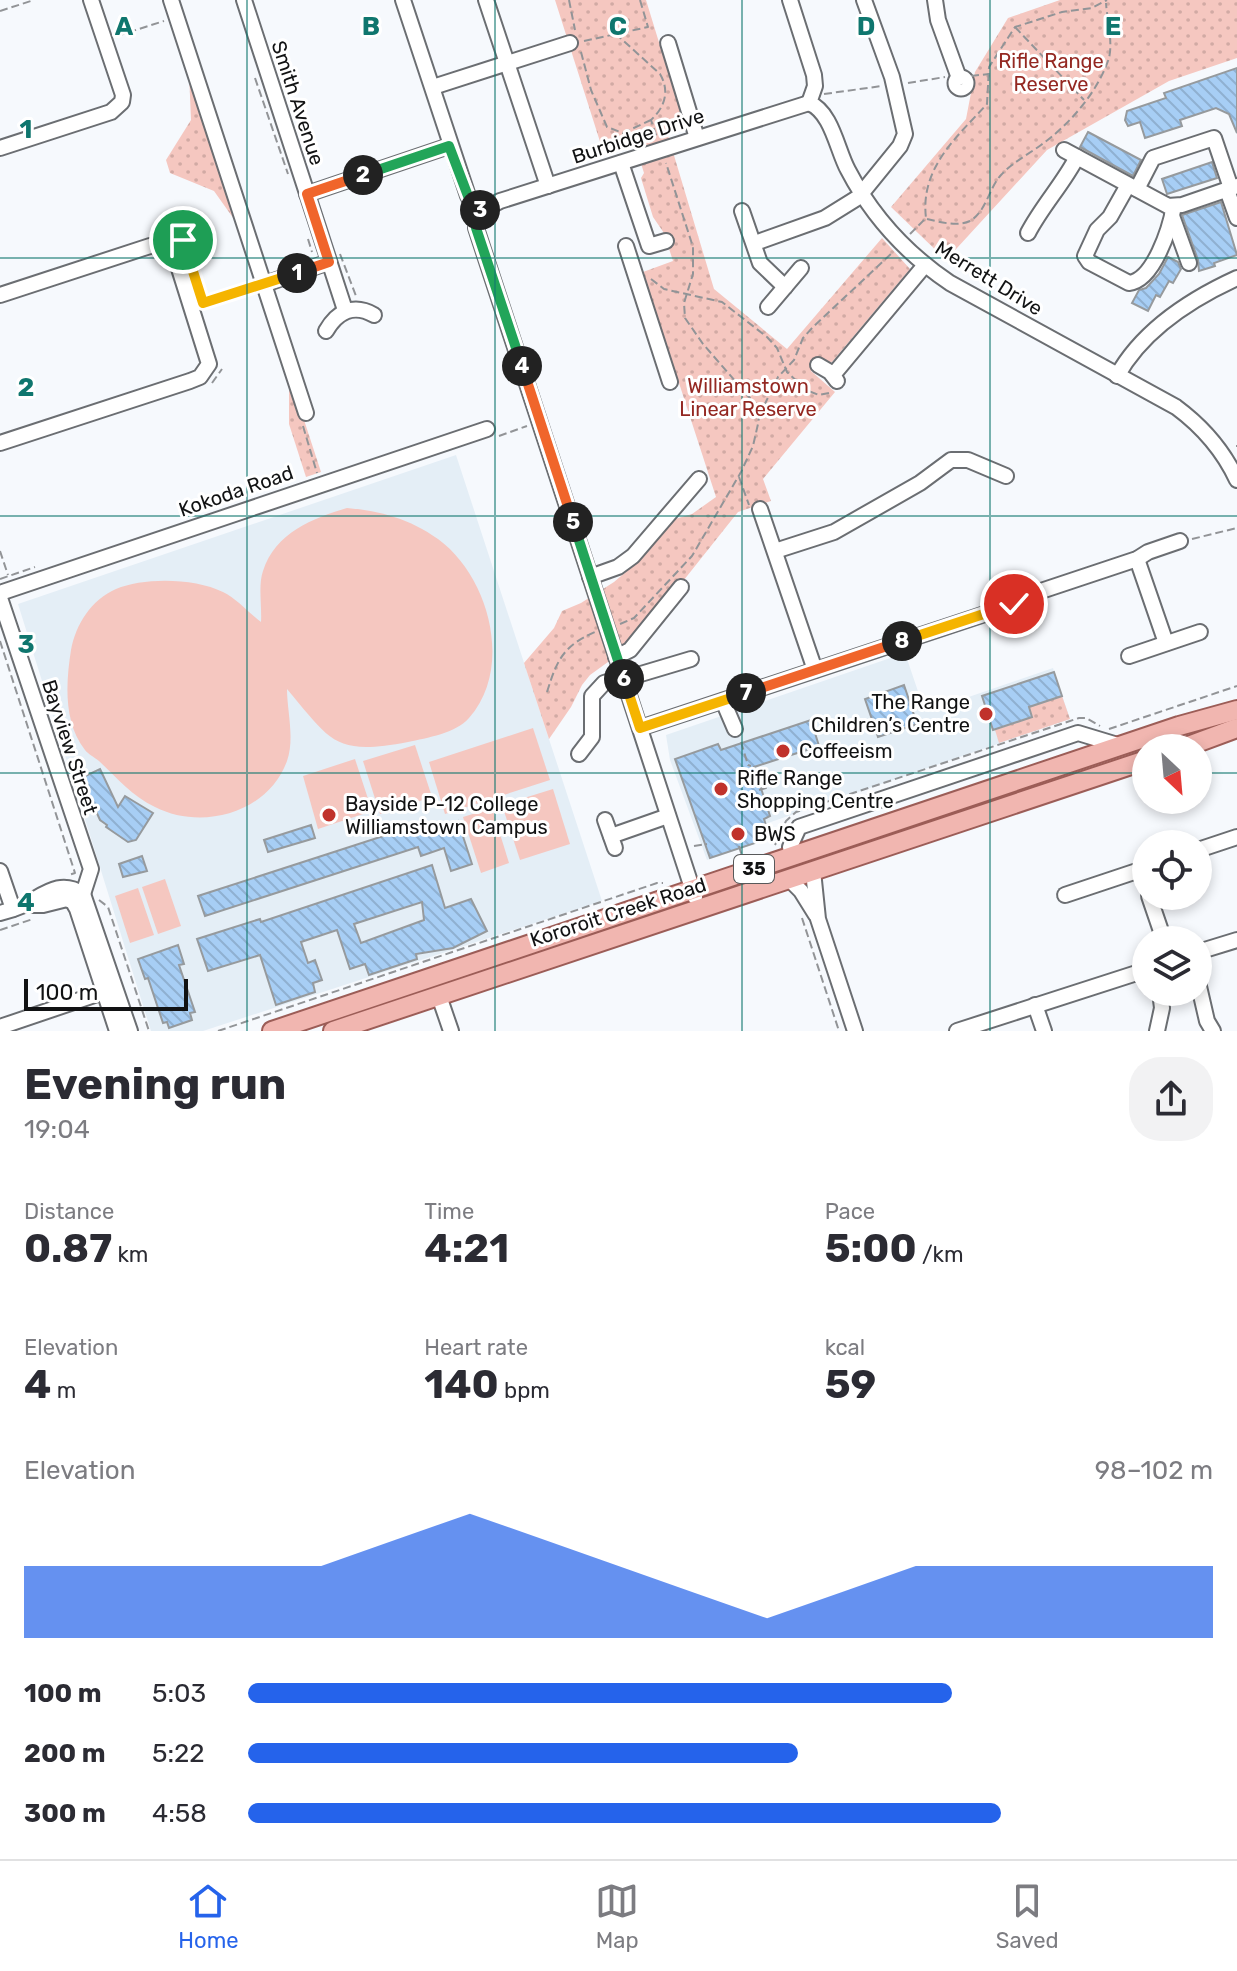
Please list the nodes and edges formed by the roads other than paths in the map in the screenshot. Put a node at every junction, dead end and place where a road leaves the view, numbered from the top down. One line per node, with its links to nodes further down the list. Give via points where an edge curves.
1 (91, 0): 17 (street, via 122,102 111,112)
2 (171, 0): 37 (street)
3 (244, 0): 22 (street, Smith Avenue)
4 (403, 0): 13 (street)
5 (486, 0): 11 (street)
6 (790, 0): 14 (street, via 814,75)
7 (864, 0): 23 (street, via 892,79 905,137)
8 (935, 0): 12 (street)
9 (573, 38): 11 (street)
10 (668, 43): 15 (street)
11 (506, 64): 13 (street); 19 (street)
12 (959, 78)
13 (433, 87): 16 (street)
14 (809, 103): 15 (street, Burbidge Drive); 23 (street, Merrett Drive, via 823,112)
15 (697, 138): 18 (street, Burbidge Drive)
16 (449, 146): 22 (street); 24 (street, via 468,196)
17 (0, 148)
18 (621, 163): 19 (street, Burbidge Drive); 29 (street)
19 (548, 186): 24 (street, Burbidge Drive)
20 (1133, 187): 21 (street, via 1153,158 1214,138); 26 (street); 26 (street, via 1097,230 1085,254 1088,261 1129,283 1137,282 1163,245); 28 (street, via 1071,154 1066,178)
21 (1232, 188): 26 (street); 27 (street)
22 (307, 194): 32 (street, Smith Avenue)
23 (862, 194): 31 (street, via 822,220); 34 (street, Merrett Drive)
24 (481, 211): 60 (street, via 476,228)
25 (742, 211): 31 (street)
26 (1173, 211): 33 (street)
27 (1237, 218)
28 (1028, 233)
29 (647, 241): 30 (street, via 649,246); 46 (street, via 628,251)
30 (666, 241)
31 (760, 241): 38 (street, via 761,265)
32 (333, 257): 37 (street); 41 (street, Smith Avenue)
33 (1189, 263)
34 (925, 265): 44 (street, via 835,378); 45 (street, Merrett Drive)
35 (801, 268): 38 (street)
36 (1237, 278): 45 (street, via 1174,315 1138,346)
37 (265, 284): 47 (street)
38 (785, 287): 40 (street)
39 (0, 295): 49 (street, via 165,245 176,259 209,364 190,381)
40 (768, 307)
41 (345, 310): 42 (street); 43 (street)
42 (369, 312)
43 (329, 326)
44 (818, 365)
45 (1117, 376): 50 (street, Merrett Drive, via 1176,407)
46 (670, 382)
47 (306, 413)
48 (493, 433): 62 (street, Kokoda Road)
49 (0, 443)
50 (1232, 458): 53 (street, Merrett Drive)
51 (1006, 476): 58 (street, via 968,460 951,460 834,532)
52 (699, 479): 54 (street)
53 (1237, 480)
54 (683, 498): 56 (street); 60 (street, via 630,559)
55 (756, 509): 58 (street)
56 (694, 510)
57 (1180, 541): 59 (street)
58 (775, 551): 69 (street)
59 (1137, 559): 65 (street); 69 (street)
60 (590, 577): 67 (street)
61 (681, 587): 67 (street, via 630,650)
62 (0, 595): 63 (street, Bayview Street)
63 (3, 615): 90 (street, Bayview Street, via 87,863)
64 (1200, 632): 65 (street)
65 (1166, 643): 66 (street)
66 (1129, 656)
67 (616, 657): 70 (street)
68 (691, 659): 70 (street)
69 (815, 670): 71 (street)
70 (623, 678): 73 (street); 78 (street, via 604,683 592,696)
71 (723, 701): 73 (street); 75 (street)
72 (1237, 710): 77 (main road, Kororoit Creek Road / 35)
73 (640, 728): 80 (street)
74 (1237, 728): 76 (main road)
75 (738, 736)
76 (1212, 737)
77 (1121, 746): 84 (main road, Kororoit Creek Road / 35); 84 (street, via 1078,733 849,809 799,827 790,847)
78 (589, 748)
79 (1132, 765): 85 (main road, Kororoit Creek Road / 35)
80 (668, 816): 81 (street, via 613,842); 89 (street)
81 (605, 820)
82 (1237, 837): 83 (street)
83 (1212, 845)
84 (792, 856): 85 (main road); 89 (main road, Kororoit Creek Road / 35)
85 (817, 870): 88 (main road, Kororoit Creek Road / 35); 94 (street)
86 (0, 871): 93 (street)
87 (1132, 873): 91 (street)
88 (789, 879): 92 (main road, Kororoit Creek Road / 35); 94 (street)
89 (693, 889): 92 (street); 106 (main road, Kororoit Creek Road / 35)
90 (75, 894): 93 (street); 98 (street, via 72,901)
91 (1065, 895)
92 (699, 908): 99 (main road, Kororoit Creek Road / 35)
93 (12, 909)
94 (818, 919): 109 (street)
95 (1237, 940): 96 (street)
96 (1212, 948)
97 (1132, 974): 100 (street)
98 (110, 990): 103 (street); 104 (street); 105 (street)
99 (439, 996): 107 (main road, Kororoit Creek Road / 35); 108 (street)
100 (1035, 1005): 110 (street); 111 (street)
101 (1162, 1006): 112 (street)
102 (1204, 1006): 113 (street)
103 (0, 1027)
104 (117, 1031)
105 (130, 1031)
106 (272, 1031)
107 (333, 1031)
108 (451, 1031)
109 (855, 1031)
110 (957, 1031)
111 (1044, 1031)
112 (1157, 1031)
113 (1213, 1031)

